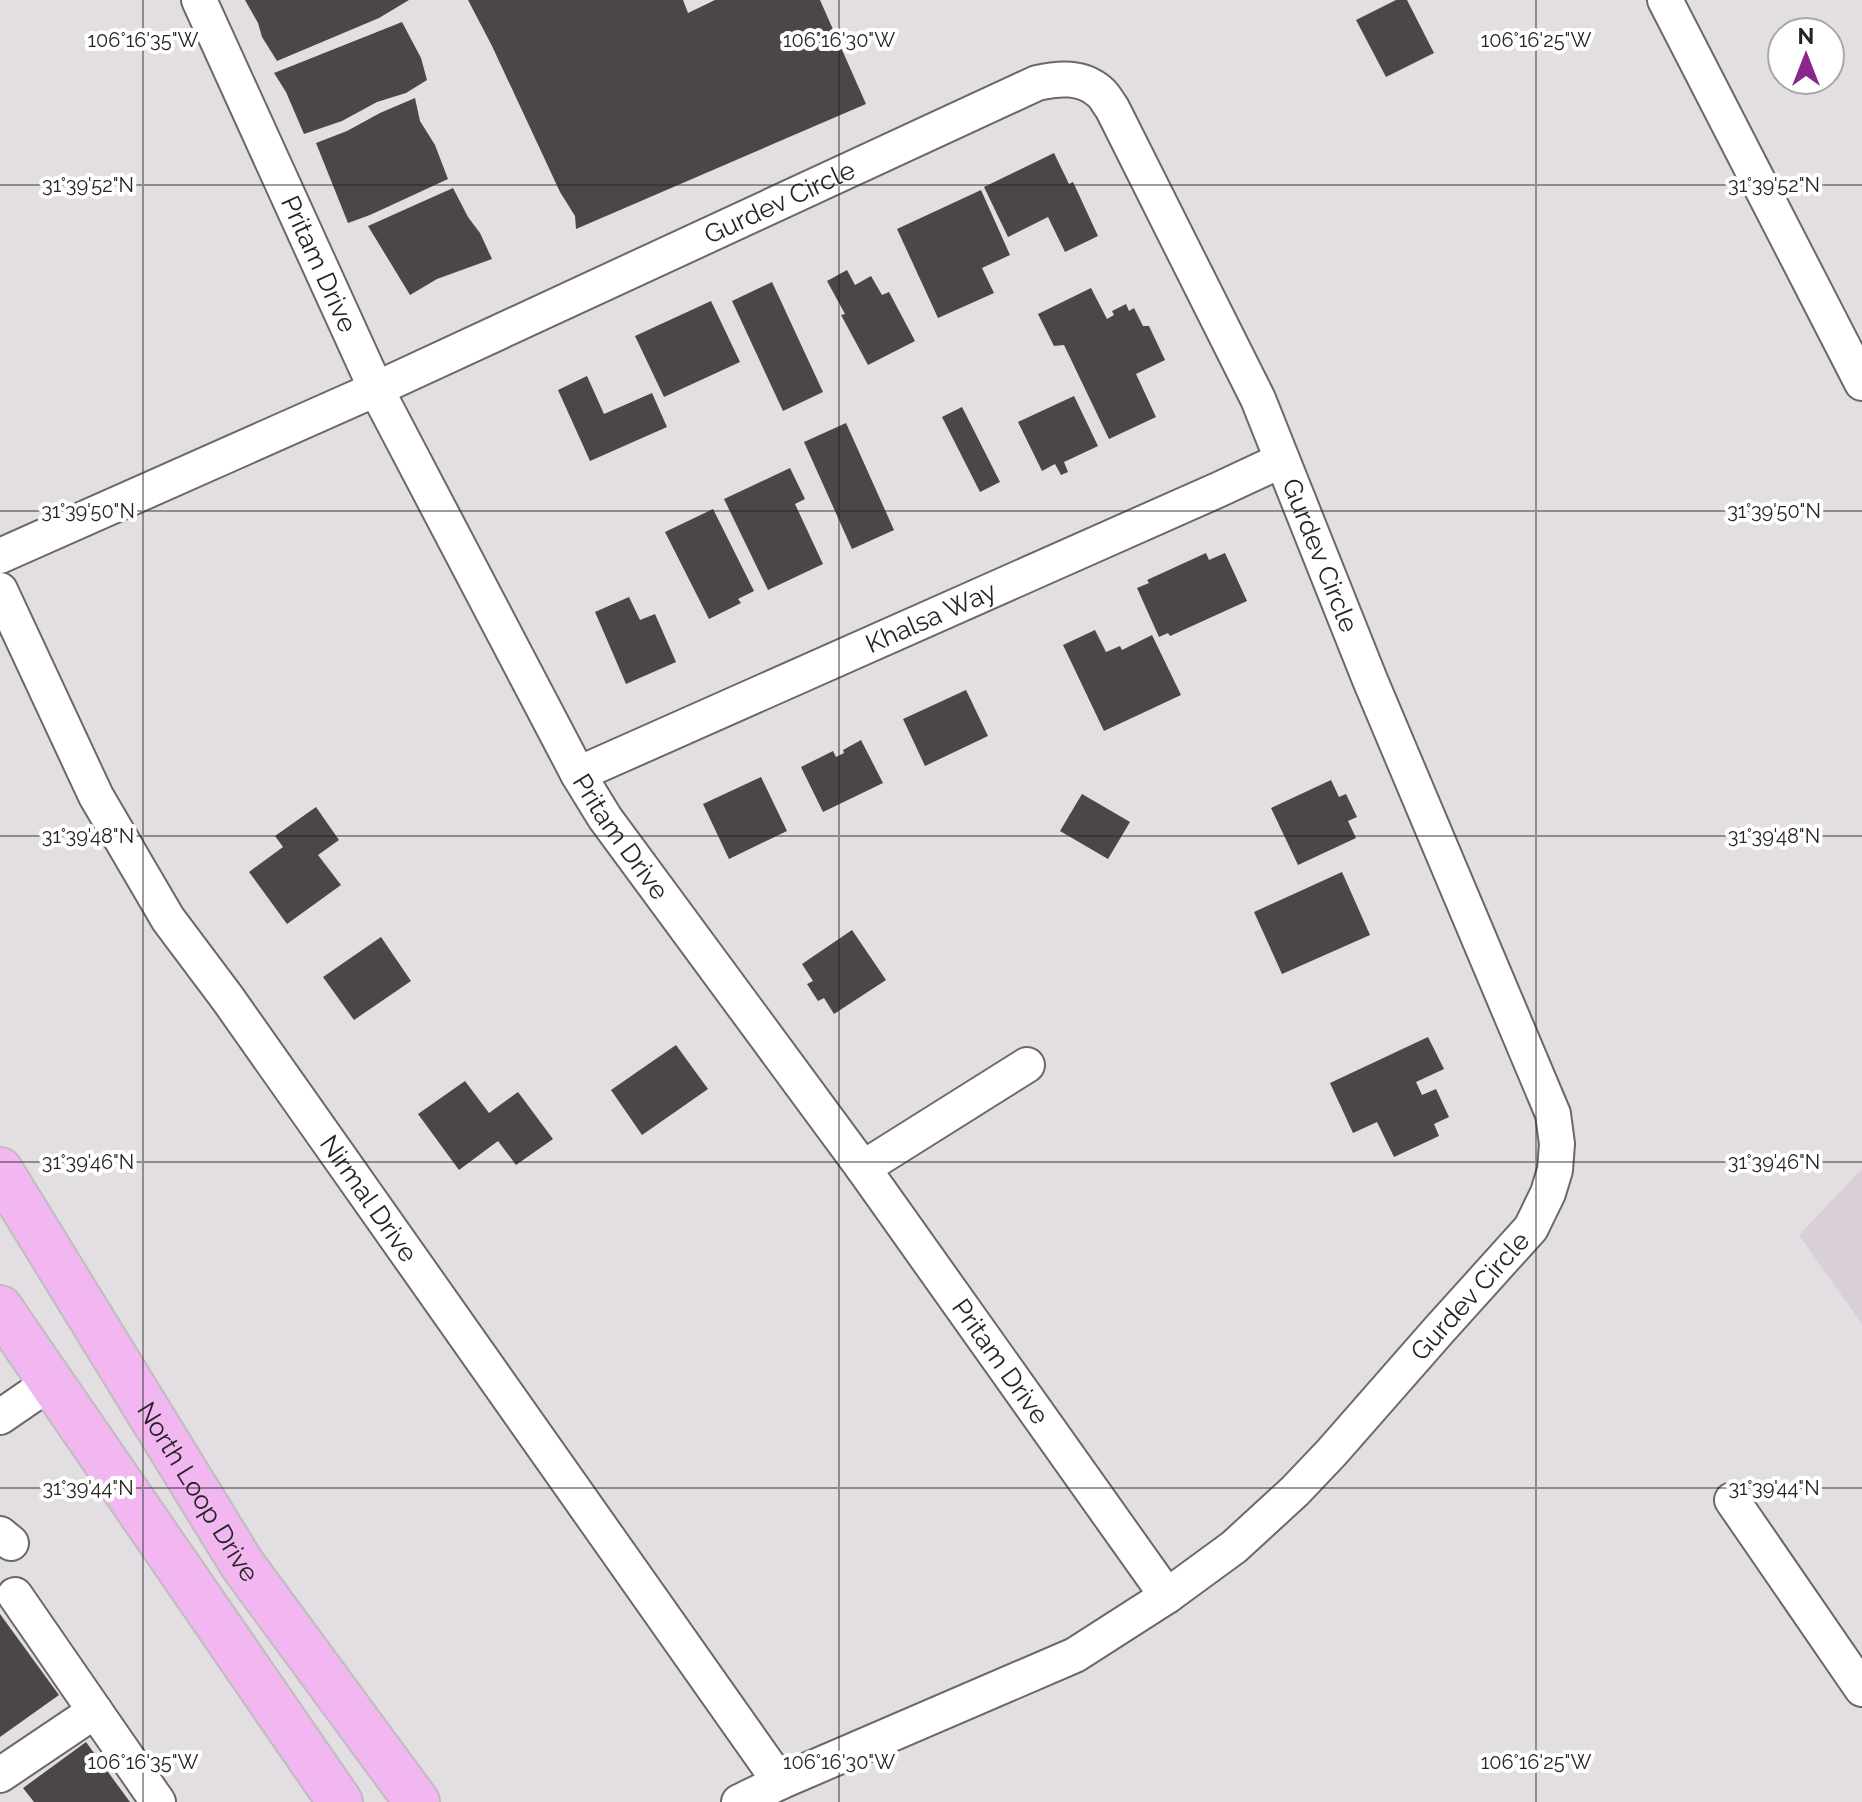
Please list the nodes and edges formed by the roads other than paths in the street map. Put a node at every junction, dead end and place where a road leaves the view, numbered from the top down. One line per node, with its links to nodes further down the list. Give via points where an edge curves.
1 (199, 0): 4 (street, Pritam Drive)
2 (1665, 0): 3 (street)
3 (1862, 383)
4 (376, 389): 5 (street, Gurdev Circle, via 1037,83 1059,78 1078,80 1100,92 1112,108 1258,399); 6 (street, Gurdev Circle); 8 (street, Pritam Drive)
5 (1282, 460): 8 (street, Khalsa Way); 17 (street, Gurdev Circle, via 1553,1114 1555,1170 1531,1228 1332,1452 1234,1547)
6 (0, 556)
7 (0, 590): 21 (street, Nirmal Drive, via 96,796 168,919)
8 (578, 774): 10 (street, Pritam Drive)
9 (1027, 1065): 10 (street)
10 (863, 1168): 17 (street, Pritam Drive)
11 (0, 1170): 24 (main road, North Loop Drive, via 242,1564)
12 (0, 1308): 13 (main road)
13 (51, 1382): 14 (street); 23 (main road)
14 (0, 1417)
15 (1732, 1500): 18 (street)
16 (15, 1595): 19 (street)
17 (1167, 1596): 21 (street, Gurdev Circle, via 1075,1655)
18 (1862, 1689)
19 (95, 1711): 20 (street); 22 (street)
20 (0, 1775)
21 (780, 1782): 25 (street, Gurdev Circle)
22 (158, 1802)
23 (340, 1802)
24 (417, 1802)
25 (739, 1802)

